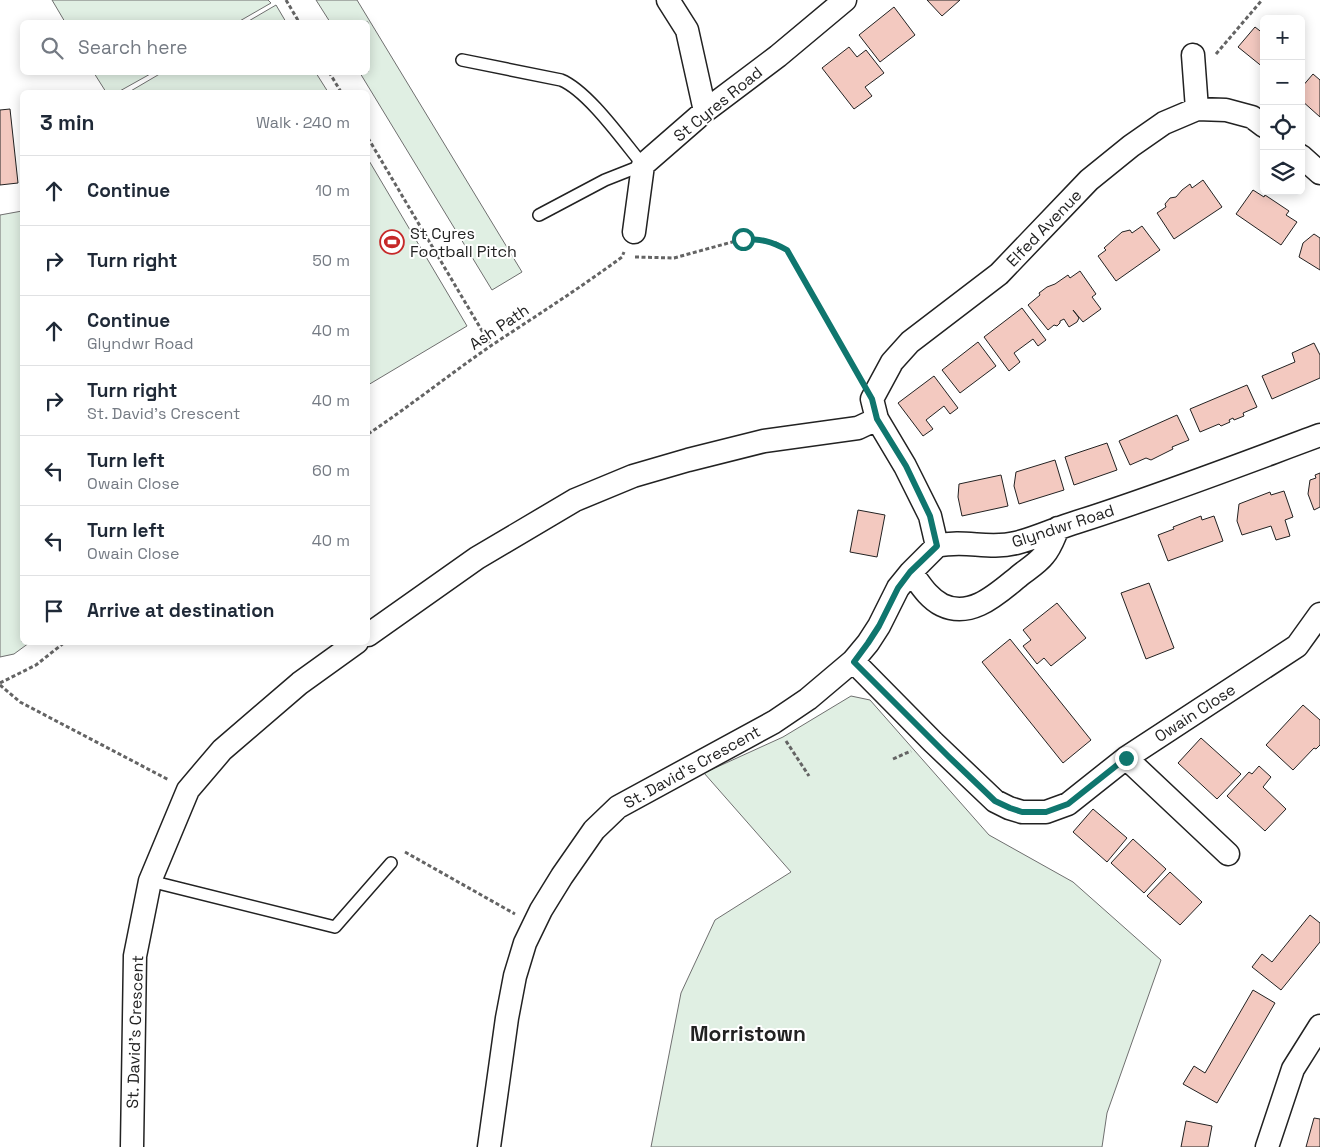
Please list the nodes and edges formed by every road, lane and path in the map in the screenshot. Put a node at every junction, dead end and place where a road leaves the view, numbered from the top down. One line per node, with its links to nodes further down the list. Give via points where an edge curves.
1 (286, 0): 5 (path)
2 (668, 0): 12 (street, via 687,30)
3 (845, 0): 12 (street, St Cyres Road)
4 (1262, 0): 9 (path)
5 (298, 20)
6 (1193, 56): 9 (street)
7 (462, 60): 16 (lane, via 571,84)
8 (331, 75): 10 (path)
9 (1195, 79): 11 (street)
10 (340, 90)
11 (1197, 109): 13 (street, Elfed Avenue, via 1226,110 1252,117); 22 (street, Elfed Avenue, via 1164,123 1089,180 999,274 910,342 892,362)
12 (705, 111): 16 (street, St Cyres Road)
13 (1260, 123)
14 (370, 141): 21 (path)
15 (1305, 160): 17 (street)
16 (643, 165): 18 (lane, via 605,180); 19 (street)
17 (1320, 173)
18 (539, 215)
19 (634, 232): 20 (path, Ash Path)
20 (622, 256): 21 (path, Ash Path); 22 (path, via 674,258 743,239 760,239 787,250)
21 (491, 346): 23 (path, Ash Path)
22 (874, 409): 26 (street, via 930,516); 29 (street, via 858,428 764,441 688,460 633,476 575,500 477,558)
23 (370, 433)
24 (1320, 435): 25 (street, Glyndwr Road)
25 (1058, 528): 26 (street, Glyndwr Road, via 1017,543 998,546 949,543); 27 (street, via 1044,556 979,605 943,606)
26 (937, 546): 27 (street, St. David's Crescent)
27 (910, 572): 32 (street, St. David's Crescent)
28 (1320, 614): 35 (street, Owain Close, via 1297,646)
29 (370, 634)
30 (61, 645): 33 (path, via 36,665)
31 (352, 645): 37 (street, St. David's Crescent, via 300,683 222,750)
32 (854, 662): 34 (street, St. David's Crescent); 35 (street, Owain Close, via 995,801 1010,808 1022,812 1046,812 1068,804)
33 (0, 684): 37 (path, via 20,702)
34 (774, 722): 36 (path); 41 (street, St. David's Crescent, via 618,807 594,830 551,893)
35 (1126, 758): 38 (street)
36 (809, 776)
37 (188, 790): 40 (street, St. David's Crescent)
38 (1228, 854)
39 (391, 863): 40 (lane, via 335,927); 41 (path, via 405,852)
40 (150, 881): 43 (street, St. David's Crescent, via 135,956)
41 (534, 925): 44 (street, St. David's Crescent, via 515,976)
42 (1320, 1026): 45 (street, via 1293,1069)
43 (132, 1147)
44 (489, 1147)
45 (1267, 1147)

